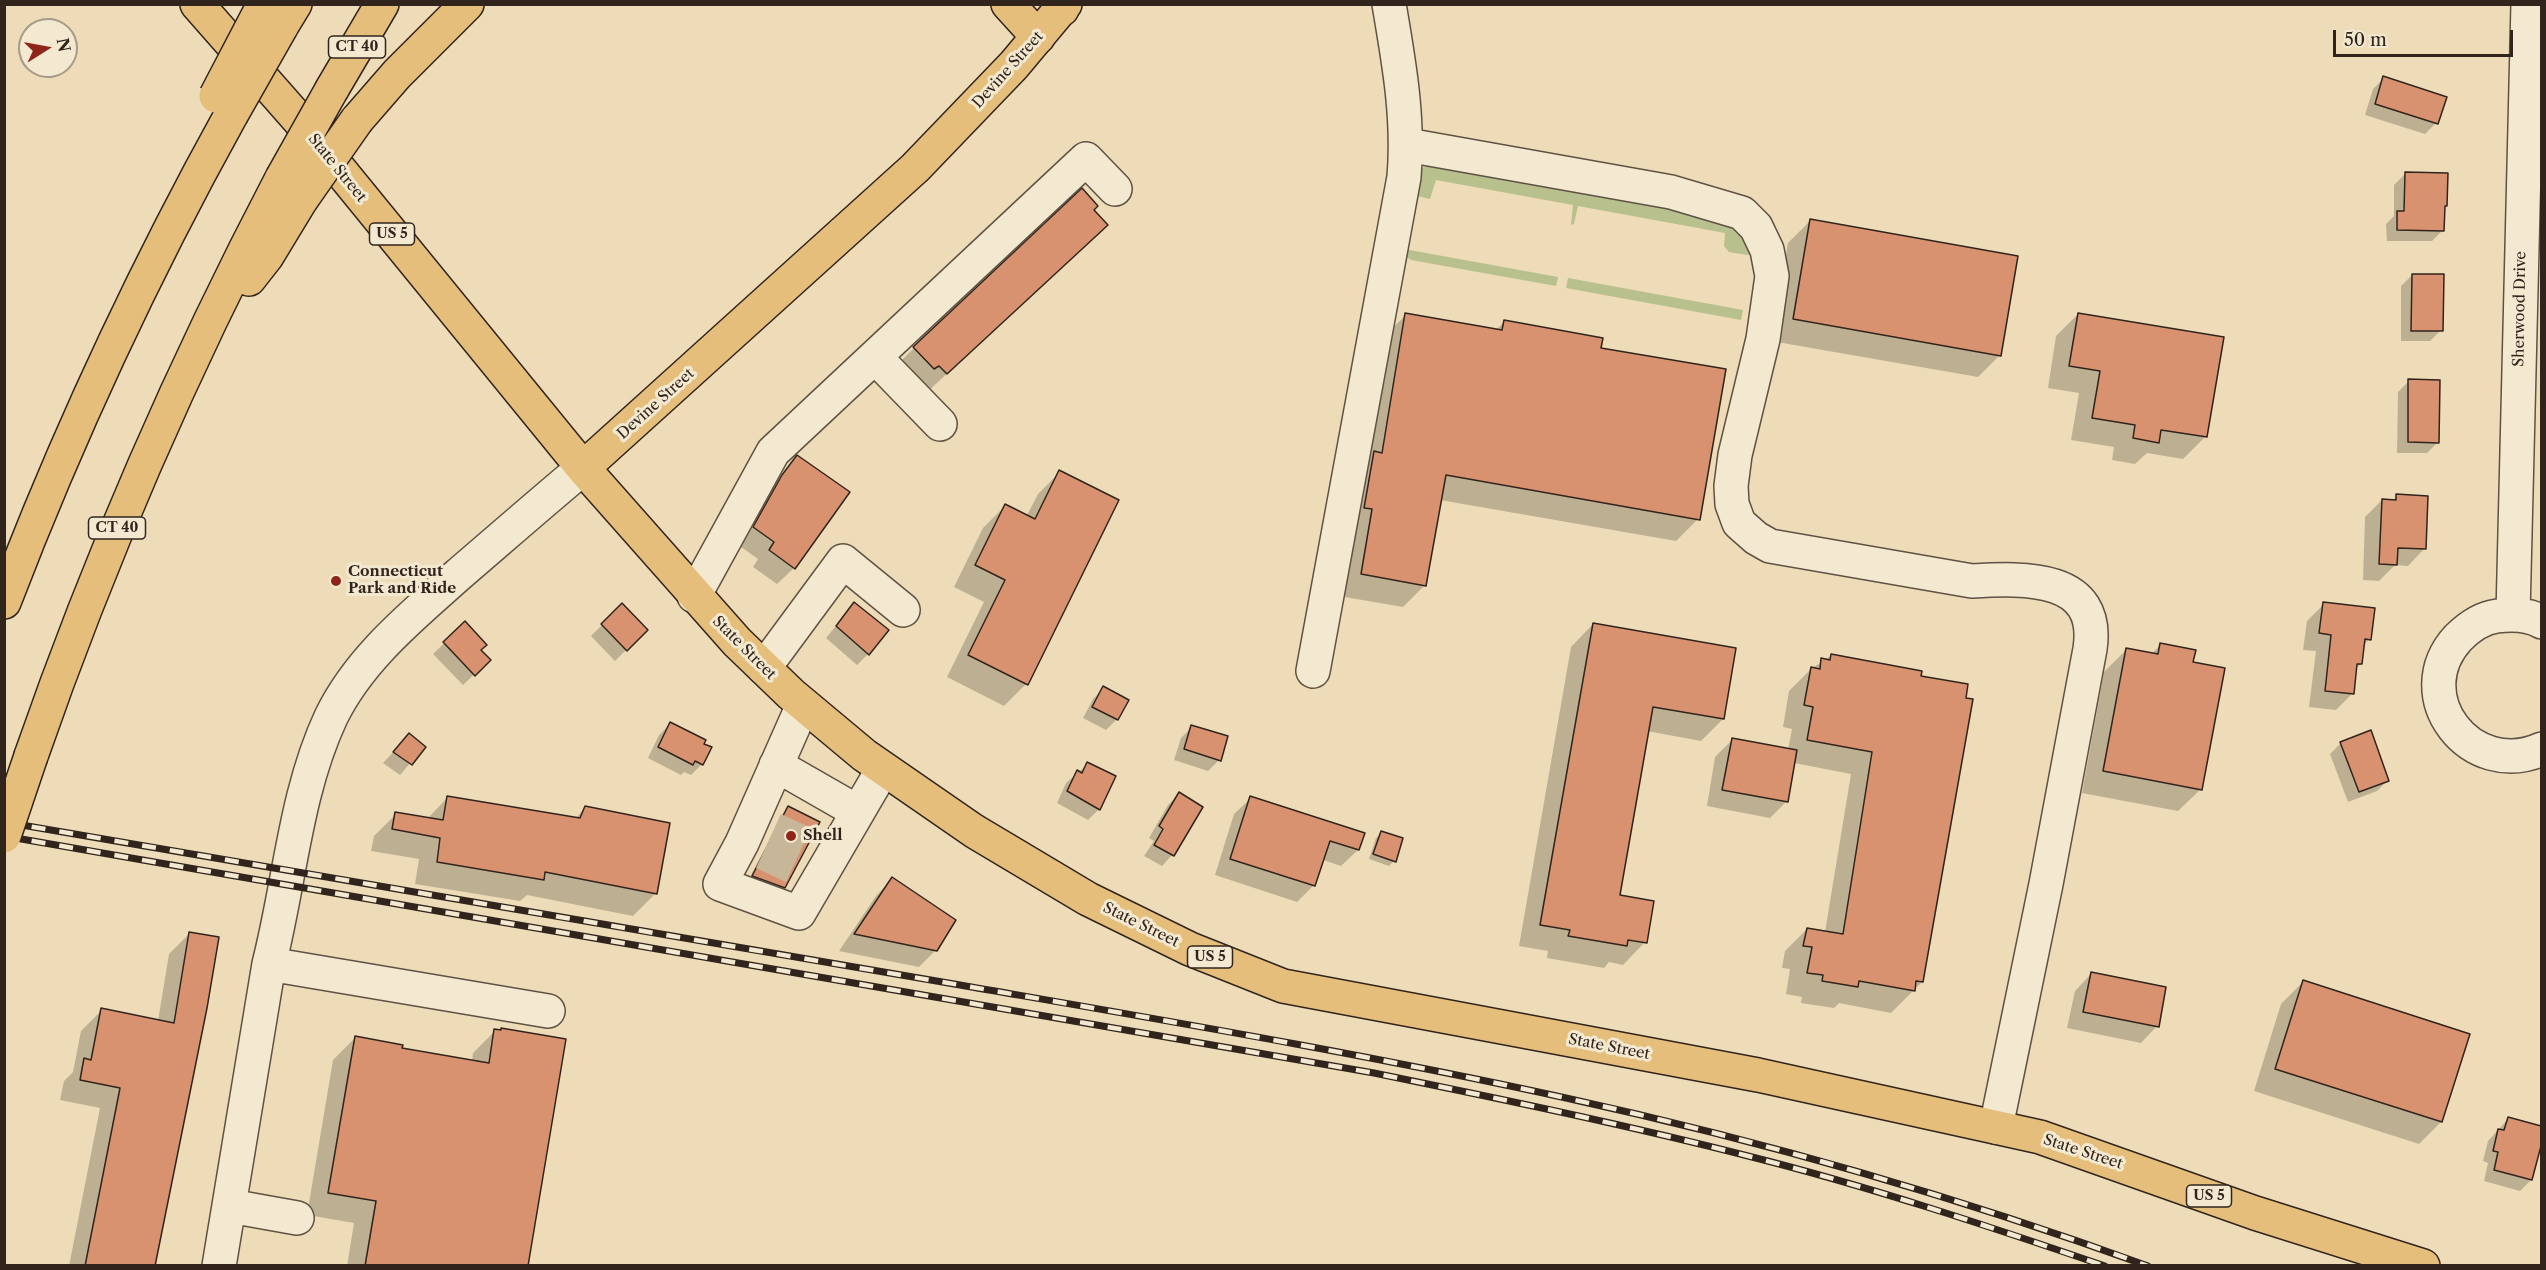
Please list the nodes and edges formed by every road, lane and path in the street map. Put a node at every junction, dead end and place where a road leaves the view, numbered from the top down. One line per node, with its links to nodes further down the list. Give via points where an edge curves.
1 (198, 4): 15 (main road, State Street / US 5, via 299,120)
2 (382, 4): 11 (main road, CT 40, bridge, via 332,89)
3 (467, 4): 11 (main road, bridge)
4 (1008, 4): 9 (main road)
5 (1389, 4): 10 (street, via 1404,90)
6 (2528, 4): 19 (street, Sherwood Drive)
7 (1062, 6): 9 (main road, Devine Street)
8 (276, 10): 17 (main road, bridge, via 223,106 92,392)
9 (1038, 37): 15 (main road, Devine Street, via 915,168)
10 (1407, 145): 21 (street); 30 (street, via 1671,192 1742,213 1756,227 1767,250 1772,276 1763,339 1735,455 1732,504 1739,523 1770,546 1972,581 2002,579 2054,585 2079,599 2087,612 2090,650)
11 (292, 189): 26 (main road, CT 40, bridge, via 258,269 217,305 158,432 70,646)
12 (1115, 189): 13 (street, via 1086,159)
13 (875, 357): 14 (street); 16 (street, via 773,452)
14 (940, 424)
15 (583, 468): 16 (main road, State Street / US 5); 28 (street, Devine Street, via 425,604 361,669 341,699 309,779)
16 (694, 596): 20 (main road, State Street / US 5)
17 (4, 602)
18 (903, 610): 20 (street, via 843,561)
19 (2527, 618): 23 (street, Sherwood Drive, via 2488,617 2467,629 2450,647 2440,670 2439,695 2447,719 2462,738 2483,752 2507,757 2529,755)
20 (764, 668): 22 (main road, State Street / US 5)
21 (1313, 671)
22 (804, 705): 24 (main road, State Street / US 5); 25 (street)
23 (2541, 749)
24 (883, 769): 27 (street); 30 (main road, State Street / US 5, via 974,831 1088,900 1190,949 1283,986 1758,1075)
25 (772, 775): 27 (street); 27 (street, via 758,836 720,884 799,913)
26 (4, 836)
27 (827, 848)
28 (269, 964): 29 (street); 31 (street, Devine Street)
29 (548, 1011)
30 (1996, 1127): 34 (main road, State Street / US 5, via 2063,1145 2255,1213)
31 (230, 1206): 32 (street); 33 (street, Devine Street)
32 (297, 1218)
33 (219, 1266)
34 (2423, 1266)

